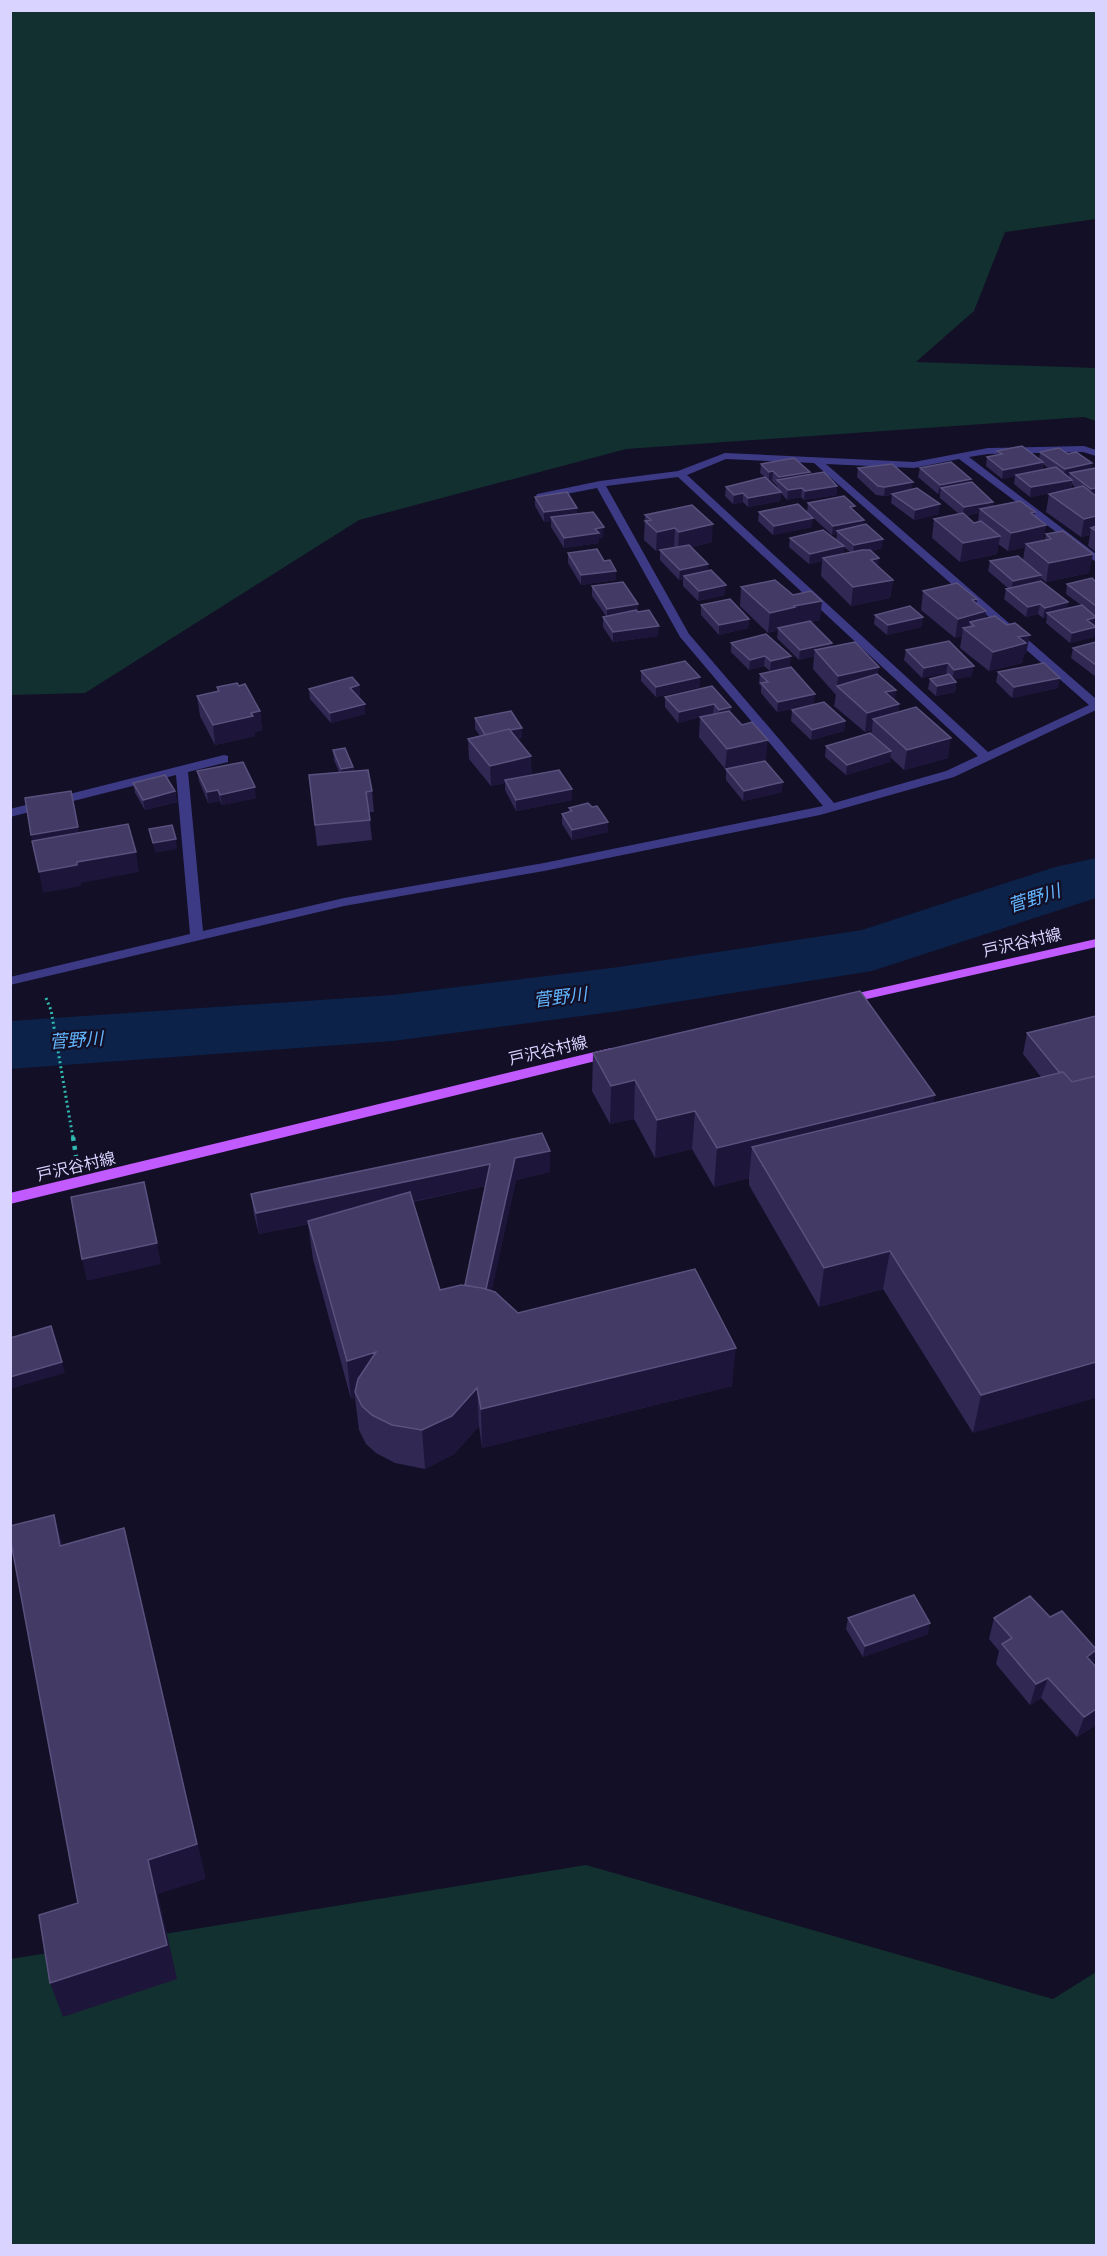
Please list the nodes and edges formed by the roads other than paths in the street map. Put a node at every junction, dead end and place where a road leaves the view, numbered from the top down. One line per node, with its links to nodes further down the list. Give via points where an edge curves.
1 (1096, 453): 2 (street, via 988,451)
2 (961, 456): 3 (street, via 914,465); 7 (street)
3 (817, 461): 4 (street, via 725,456); 8 (street)
4 (680, 474): 5 (street); 9 (street)
5 (600, 484): 6 (street); 12 (street, via 684,635)
6 (541, 496)
7 (1096, 559)
8 (1096, 705): 9 (street)
9 (986, 757): 12 (street, via 950,774)
10 (224, 759): 11 (street)
11 (182, 770): 13 (street); 14 (street)
12 (831, 808): 14 (street, via 544,867 344,902)
13 (10, 813)
14 (197, 937): 16 (street)
15 (1096, 943): 17 (main road, 戸沢谷村線)
16 (10, 981)
17 (828, 1004)
18 (629, 1049): 19 (main road, 戸沢谷村線)
19 (10, 1199)

